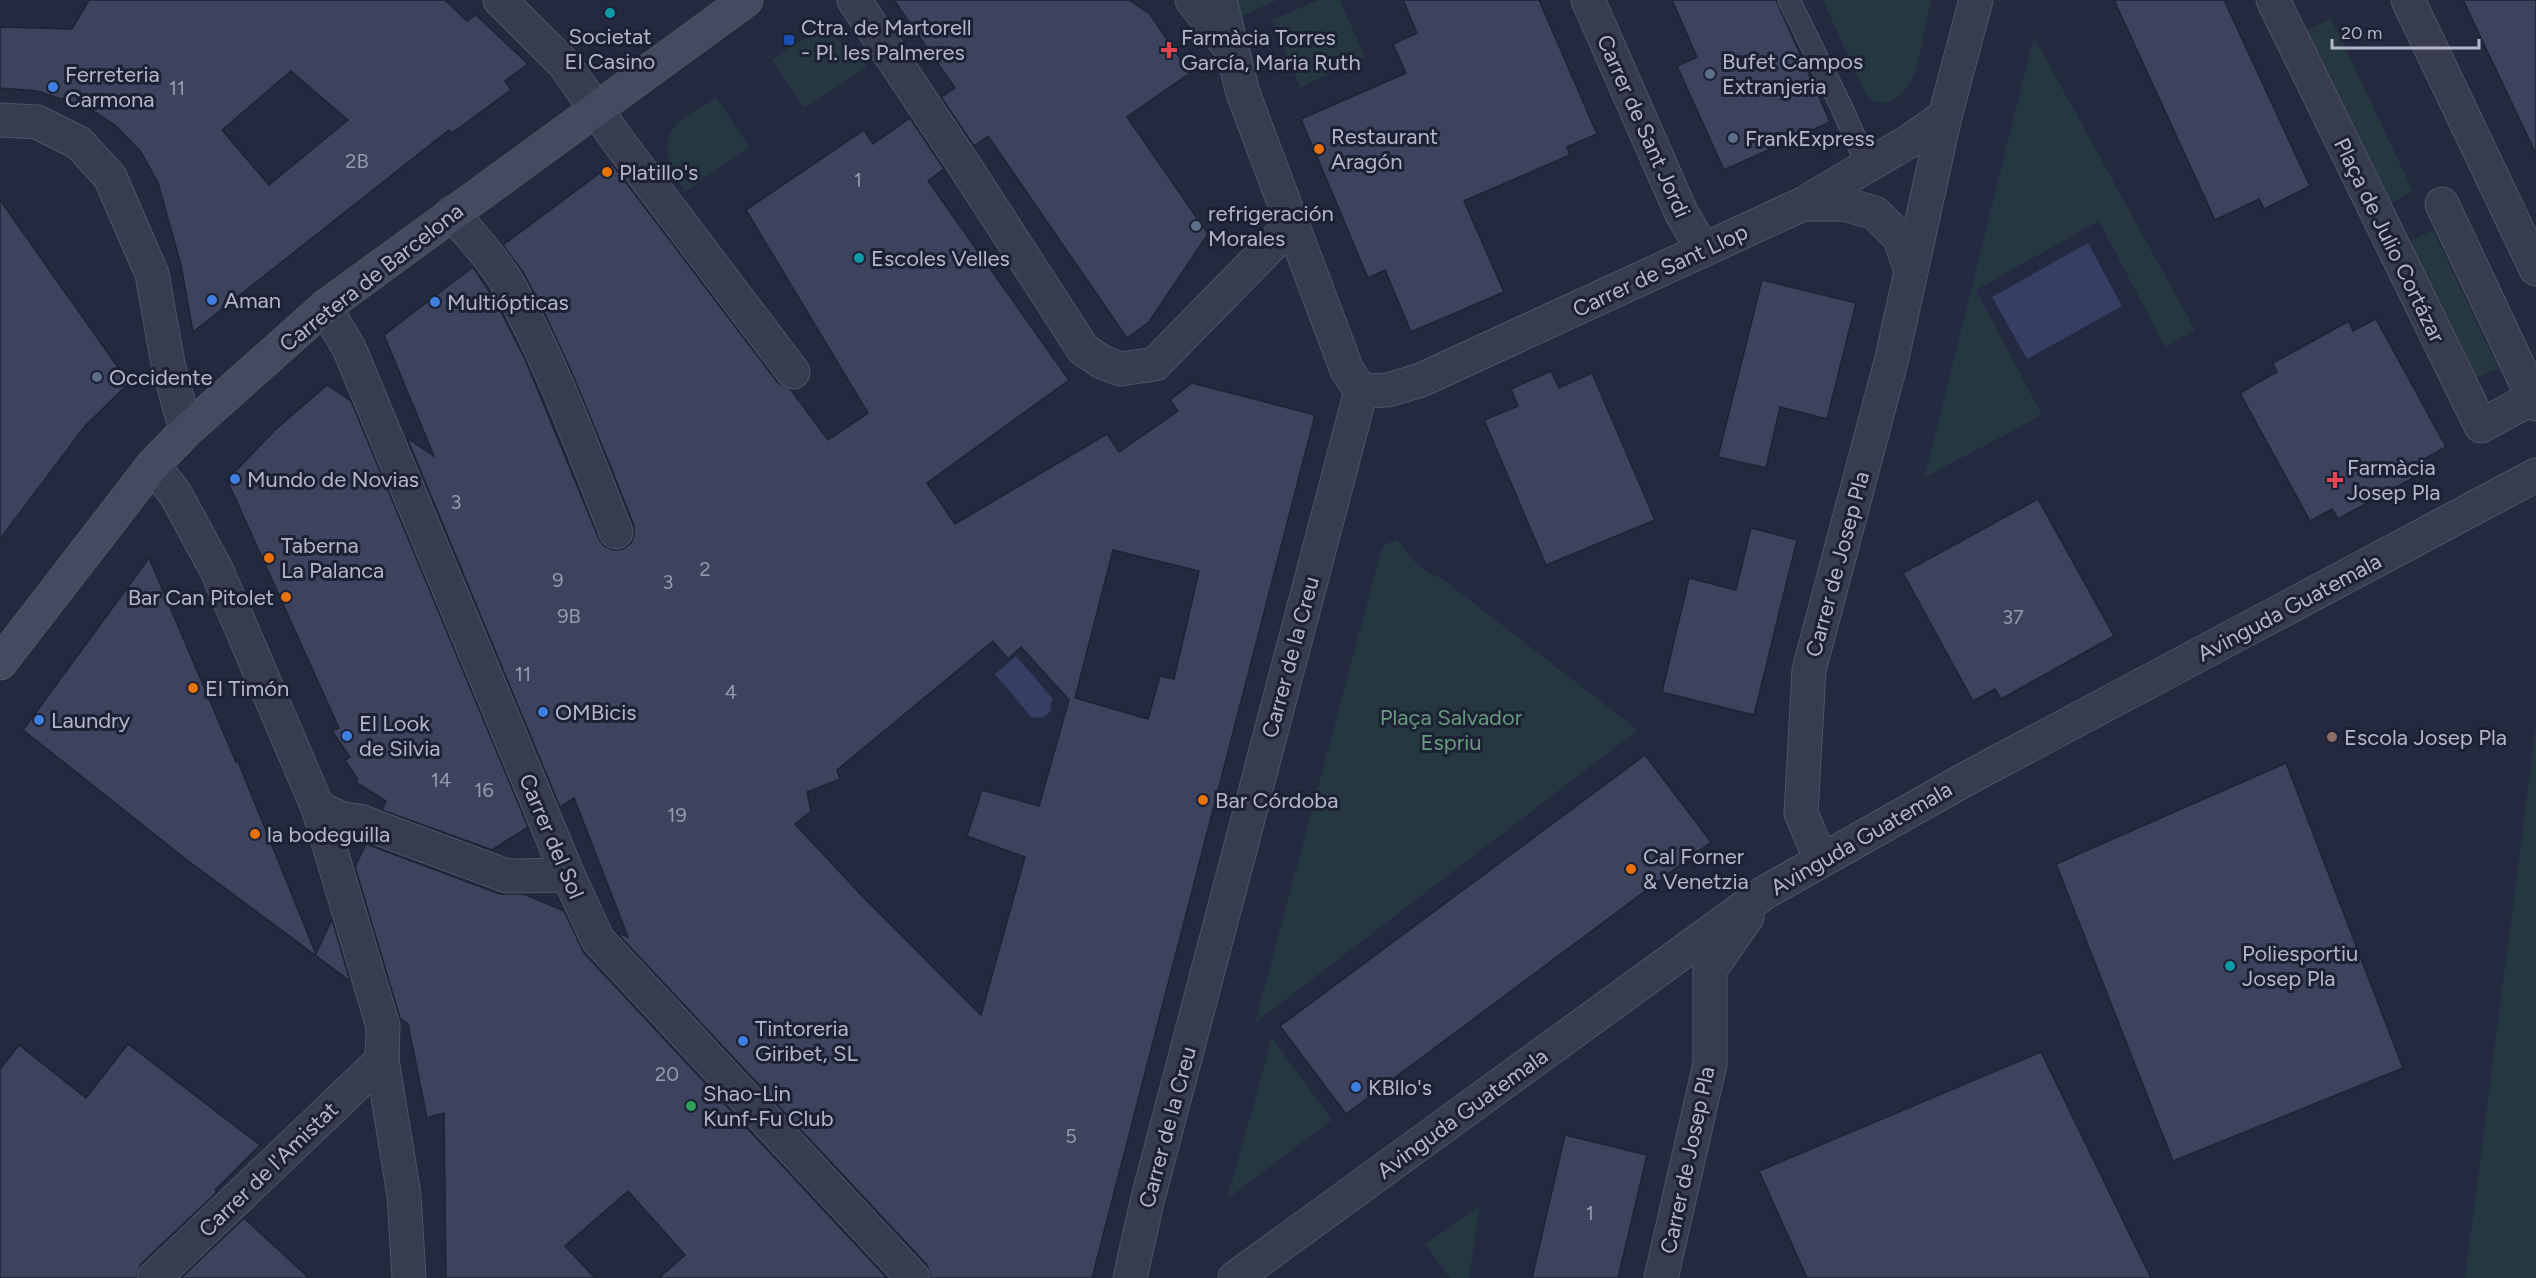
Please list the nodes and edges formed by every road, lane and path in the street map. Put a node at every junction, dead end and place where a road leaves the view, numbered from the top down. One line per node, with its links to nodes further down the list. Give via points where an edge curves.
1 (500, 0): 12 (street, via 565,65)
2 (746, 0): 12 (main road, Carretera de Barcelona)
3 (854, 0): 19 (street, via 1083,349 1102,362 1120,369 1155,364)
4 (1192, 0): 11 (street)
5 (1220, 0): 11 (street)
6 (1588, 0): 20 (street, Carrer de Sant Jordi, via 1681,212)
7 (1789, 0): 15 (lane)
8 (1976, 0): 13 (street, Carrer de Josep Pla)
9 (2273, 0): 26 (street, Plaça de Julio Cortázar, via 2481,426)
10 (2408, 0): 21 (street)
11 (1230, 49): 19 (street)
12 (596, 111): 18 (main road, Carretera de Barcelona); 24 (street)
13 (1945, 116): 15 (street, Carrer de Sant Llop); 22 (street, Carrer de Josep Pla)
14 (0, 120): 27 (street, via 37,122 79,143 110,177 152,274 168,364)
15 (1867, 165): 16 (street, Carrer de Sant Llop)
16 (1803, 204): 20 (street, Carrer de Sant Llop); 22 (street, via 1843,204 1875,213 1899,237)
17 (2442, 204): 26 (street)
18 (452, 213): 23 (main road, Carretera de Barcelona); 30 (street, via 513,291 566,405)
19 (1291, 225): 25 (street, via 1347,370)
20 (1703, 250): 25 (street, Carrer de Sant Llop, via 1421,380 1388,390)
21 (2536, 269)
22 (1911, 270): 33 (street, Carrer de Josep Pla, via 1892,358 1809,670 1801,813)
23 (325, 307): 27 (main road, Carretera de Barcelona); 34 (street, Carrer del Sol, via 349,348)
24 (793, 372)
25 (1360, 392): 42 (street, Carrer de la Creu)
26 (2535, 399)
27 (186, 431): 28 (main road, Carretera de Barcelona)
28 (153, 465): 31 (main road, Carretera de Barcelona); 32 (street, via 176,495 217,571)
29 (2536, 475): 33 (street, Avinguda Guatemala)
30 (616, 532)
31 (0, 663)
32 (318, 808): 34 (street, via 507,876); 38 (street, via 383,1026)
33 (1821, 860): 35 (street, Avinguda Guatemala)
34 (568, 875): 41 (street, Carrer del Sol, via 598,940)
35 (1764, 893): 36 (street, Avinguda Guatemala); 37 (street)
36 (1672, 961): 37 (street); 43 (street, Avinguda Guatemala)
37 (1710, 970): 44 (street, Carrer de Josep Pla, via 1710,1064)
38 (382, 1060): 39 (street, Carrer de l'Amistat); 40 (street, via 404,1195)
39 (154, 1278)
40 (409, 1278)
41 (913, 1278)
42 (1130, 1278)
43 (1235, 1278)
44 (1661, 1278)

